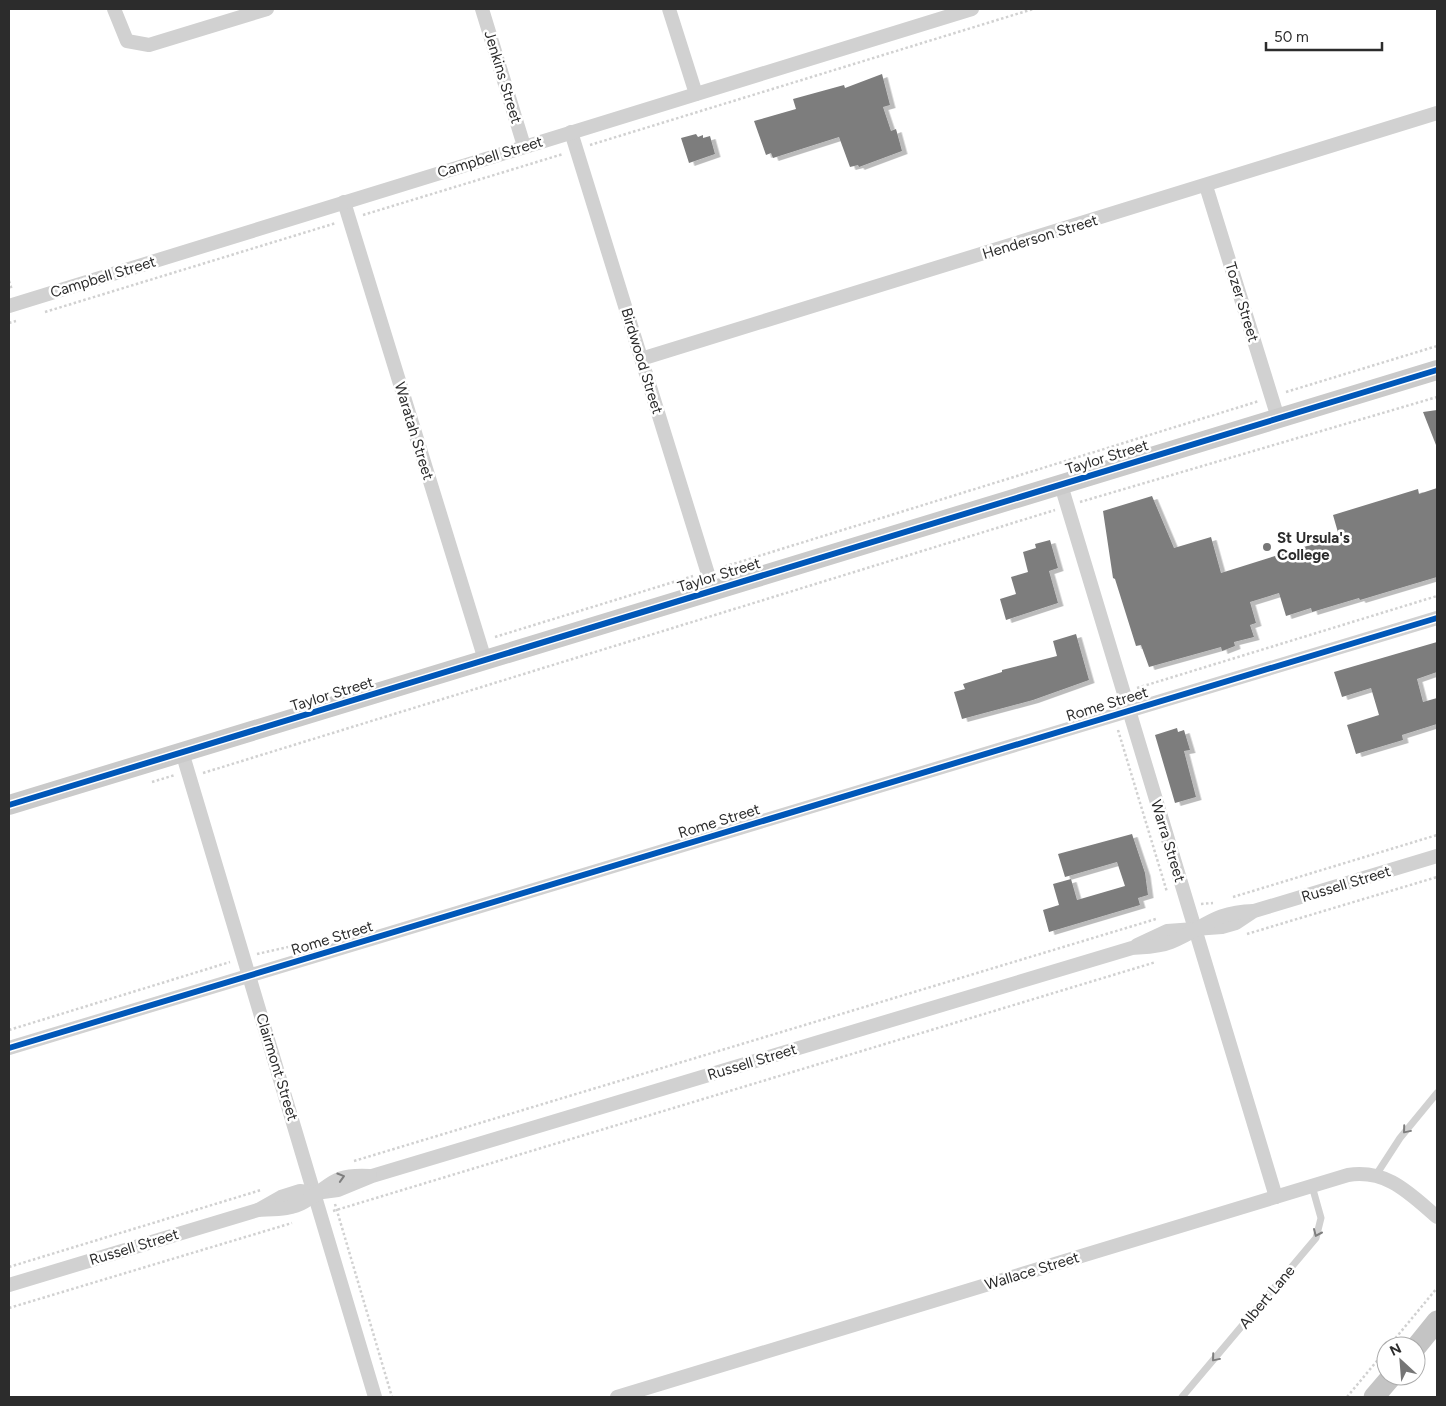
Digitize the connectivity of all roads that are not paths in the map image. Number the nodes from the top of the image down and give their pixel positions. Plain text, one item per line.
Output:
1 (114, 9) edge
2 (267, 9) edge
3 (482, 9) edge
4 (669, 9) edge
5 (972, 9) edge
6 (696, 94) junction
7 (1437, 113) edge
8 (571, 132) junction
9 (524, 146) junction
10 (1206, 186) junction
11 (344, 202) junction
12 (9, 306) edge
13 (641, 359) junction
14 (1437, 370) edge
15 (1278, 418) junction
16 (1060, 484) junction
17 (710, 581) junction
18 (1437, 618) edge
19 (482, 651) junction
20 (1129, 711) junction
21 (182, 752) junction
22 (9, 804) edge
23 (1437, 856) edge
24 (1195, 929) junction
25 (249, 976) junction
26 (9, 1048) edge
27 (1437, 1093) edge
28 (1376, 1175) junction
29 (1312, 1186) junction
30 (315, 1193) junction
31 (1276, 1197) junction
32 (1437, 1217) edge
33 (9, 1285) edge
34 (1437, 1321) edge
35 (1425, 1336) edge
36 (1383, 1386) edge
37 (377, 1397) edge
38 (617, 1397) edge
39 (1182, 1397) edge
40 (1374, 1397) edge

1 - 2 street
3 - 9 street, Jenkins Street
4 - 6 street
5 - 6 street, Campbell Street
6 - 8 street, Campbell Street
7 - 10 street, Henderson Street
8 - 9 street, Campbell Street
8 - 13 street, Birdwood Street
9 - 11 street, Campbell Street
10 - 13 street, Henderson Street
10 - 15 street, Tozer Street
11 - 12 street, Campbell Street
11 - 19 street, Waratah Street
13 - 17 street, Birdwood Street
14 - 15 street, Taylor Street
15 - 16 street, Taylor Street
16 - 17 street, Taylor Street
16 - 20 street, Warra Street
17 - 19 street, Taylor Street
18 - 20 street, Rome Street
19 - 21 street, Taylor Street
20 - 24 street, Warra Street
20 - 25 street, Rome Street
21 - 22 street, Taylor Street
21 - 25 street, Clairmont Street
23 - 24 street, Russell Street
24 - 30 street, Russell Street
24 - 31 street, Warra Street
25 - 26 street, Rome Street
25 - 30 street, Clairmont Street
27 -> 28 lane
28 - 29 street, Wallace Street
28 - 32 street, Wallace Street
29 - 31 street, Wallace Street
29 -> 39 lane, Albert Lane
30 - 33 street, Russell Street
30 - 37 street, Clairmont Street
31 - 38 street, Wallace Street
34 - 35 main road
36 - 40 main road

